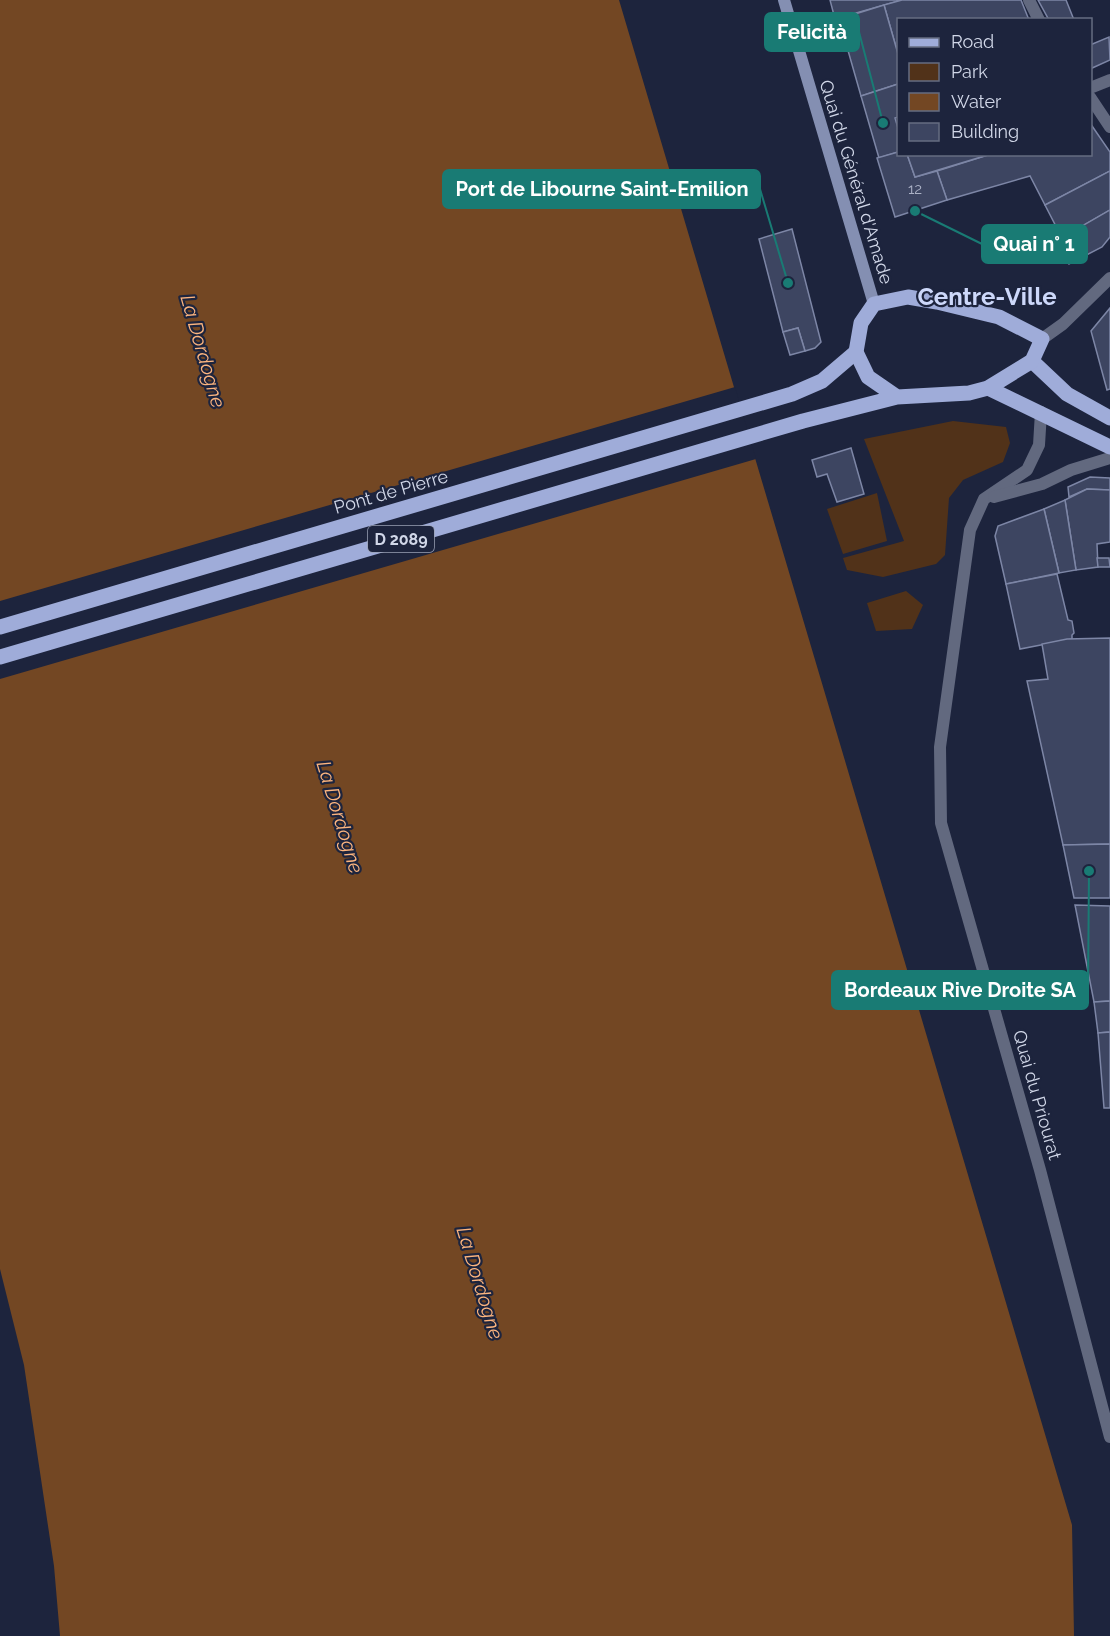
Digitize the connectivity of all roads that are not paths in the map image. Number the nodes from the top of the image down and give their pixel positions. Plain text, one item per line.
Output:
1 (784, 0) edge
2 (1029, 0) edge
3 (1038, 18) edge
4 (1110, 80) edge
5 (1092, 87) edge
6 (1092, 100) edge
7 (1110, 127) edge
8 (1110, 278) edge
9 (874, 304) junction
10 (1042, 339) junction
11 (856, 352) junction
12 (1032, 361) junction
13 (988, 388) junction
14 (897, 397) junction
15 (1041, 412) junction
16 (1110, 418) edge
17 (1110, 447) edge
18 (1110, 458) edge
19 (984, 499) junction
20 (0, 627) edge
21 (0, 657) edge
22 (1110, 1437) edge

1 - 9 main road, Quai du Général d'Amade
2 - 3 street
4 - 5 street
6 - 7 street
8 - 10 street
9 - 10 main road
9 - 11 main road
10 - 12 main road
11 - 14 main road
11 - 20 main road, Pont de Pierre / D 2089
12 - 13 main road
12 - 16 main road
13 - 14 main road
13 - 15 main road
14 - 21 main road, D 2089
15 - 17 main road
15 - 19 street
18 - 19 street
19 - 22 street, Quai du Priourat

